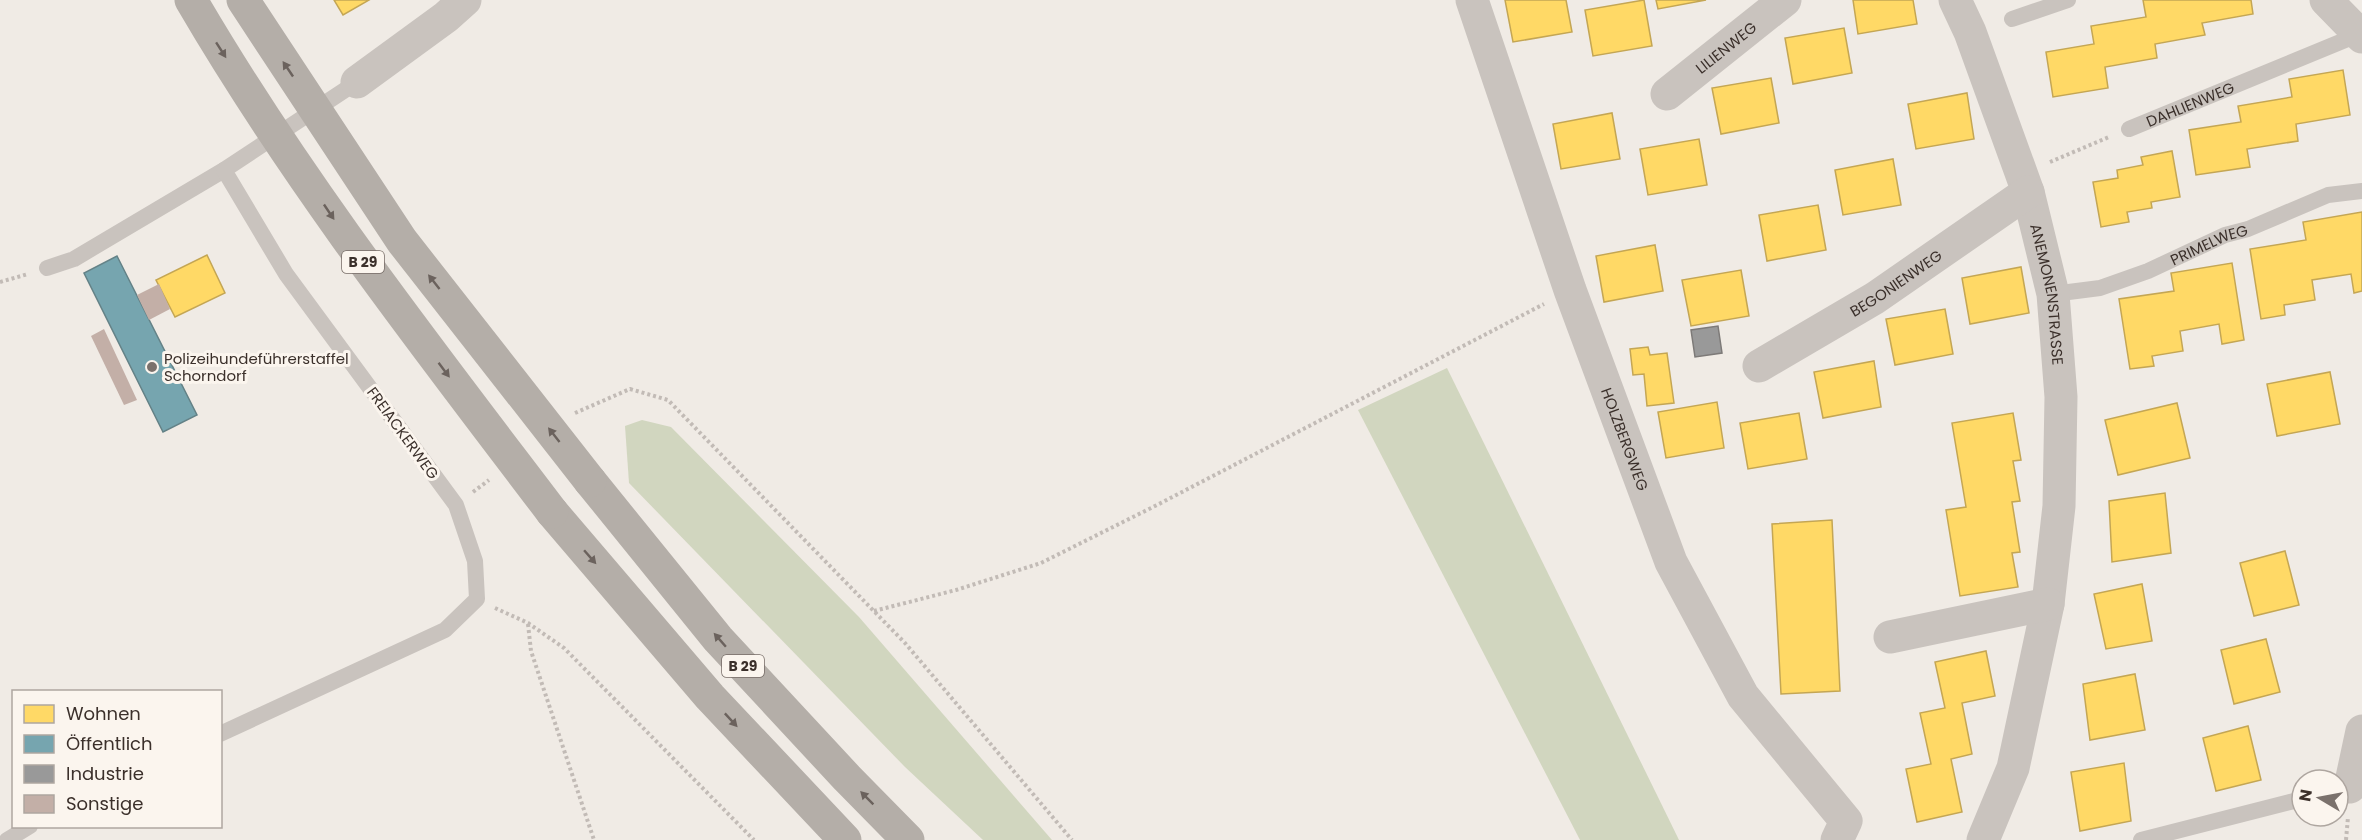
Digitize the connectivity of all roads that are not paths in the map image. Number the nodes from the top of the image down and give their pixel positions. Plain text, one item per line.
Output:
1 (191, 0) edge
2 (243, 0) edge
3 (465, 0) edge
4 (1472, 0) edge
5 (1785, 0) edge
6 (1955, 0) edge
7 (2068, 0) edge
8 (2326, 0) edge
9 (2012, 19) dead end
10 (2361, 36) edge
11 (357, 82) joint
12 (1667, 94) dead end
13 (2129, 129) road end
14 (224, 170) junction
15 (2025, 183) junction
16 (2362, 191) edge
17 (46, 268) road end
18 (2054, 294) junction
19 (1760, 366) dead end
20 (2048, 604) junction
21 (1890, 637) dead end
22 (2362, 731) edge
23 (222, 733) edge
24 (2350, 769) edge
25 (2290, 802) edge
26 (27, 828) edge
27 (1849, 834) edge
28 (7, 840) edge
29 (845, 840) edge
30 (908, 840) edge
31 (1983, 840) edge
32 (2141, 840) edge

1 -> 29 highway, B 29, bridge
30 -> 2 highway, B 29, bridge
3 - 11 street
4 - 27 street, HOLZBERGWEG
5 - 12 street, LILIENWEG
6 - 15 street, ANEMONENSTRASSE
7 - 9 lane
8 - 10 street
10 - 13 lane, DAHLIENWEG
11 - 14 lane
14 - 17 lane
14 - 23 lane, FREIACKERWEG
15 - 18 street, ANEMONENSTRASSE
15 - 19 street, BEGONIENWEG
16 - 18 lane, PRIMELWEG
18 - 20 street, ANEMONENSTRASSE
20 - 21 street
20 - 31 street, ANEMONENSTRASSE
22 - 24 street
25 - 32 lane
26 - 28 lane

